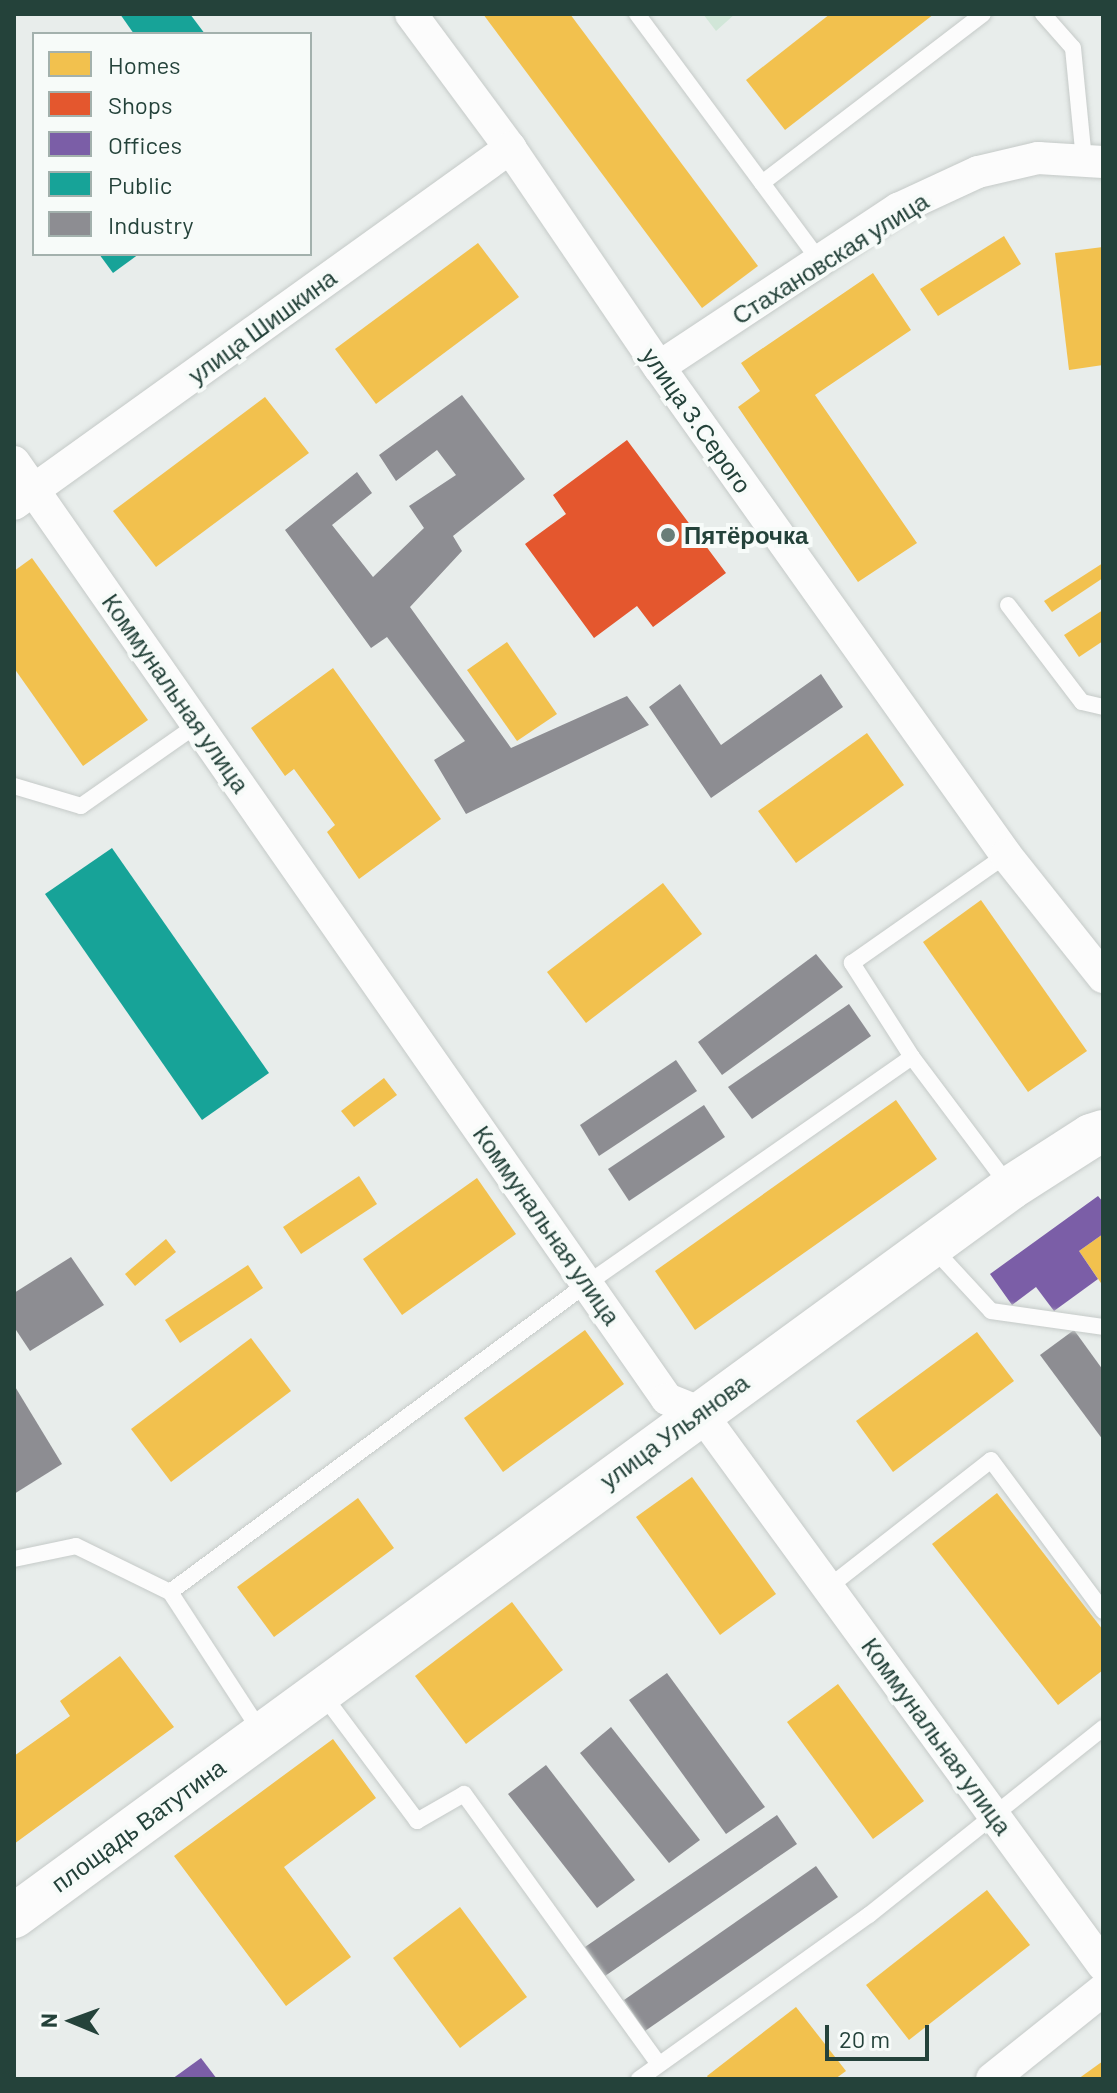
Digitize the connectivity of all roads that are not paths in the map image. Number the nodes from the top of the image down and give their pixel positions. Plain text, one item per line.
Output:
1 (411, 14) edge
2 (637, 14) edge
3 (983, 14) edge
4 (1043, 14) edge
5 (510, 148) junction
6 (1094, 162) edge
7 (762, 183) junction
8 (820, 261) junction
9 (659, 367) junction
10 (14, 462) edge
11 (24, 497) edge
12 (1008, 605) dead end
13 (1103, 707) edge
14 (198, 724) junction
15 (14, 786) edge
16 (1006, 855) junction
17 (1103, 977) edge
18 (912, 1057) junction
19 (1099, 1123) edge
20 (1010, 1188) junction
21 (931, 1246) junction
22 (588, 1283) junction
23 (1103, 1327) edge
24 (700, 1412) junction
25 (14, 1559) edge
26 (830, 1586) junction
27 (170, 1592) junction
28 (1103, 1611) edge
29 (320, 1691) junction
30 (1103, 1728) edge
31 (262, 1734) junction
32 (994, 1816) junction
33 (14, 1916) edge
34 (1103, 1965) edge
35 (1103, 1990) edge
36 (659, 2064) junction
37 (639, 2079) edge
38 (992, 2079) edge

1 - 5 street, улица З.Серого
2 - 7 lane
3 - 7 lane
4 - 6 lane
5 - 9 street, улица З.Серого
5 - 11 street, улица Шишкина
6 - 8 street, Стахановская улица
7 - 8 lane
8 - 9 street, Стахановская улица
9 - 16 street, улица З.Серого
10 - 11 street, Коммунальная улица
11 - 14 street, Коммунальная улица
12 - 13 lane
14 - 15 lane
14 - 22 street, Коммунальная улица
16 - 17 street, улица З.Серого
16 - 18 lane
18 - 20 lane
18 - 22 lane
19 - 20 street, улица Ульянова
20 - 21 street, улица Ульянова
21 - 23 lane
21 - 24 street, улица Ульянова
22 - 24 street, Коммунальная улица
22 - 27 lane
24 - 26 street, Коммунальная улица
24 - 29 street, улица Ульянова
25 - 27 lane
26 - 28 lane
26 - 32 street, Коммунальная улица
27 - 31 lane
29 - 31 street, улица Ульянова
29 - 36 lane
30 - 32 lane
31 - 33 street, площадь Ватутина
32 - 34 street, Коммунальная улица
32 - 36 lane
35 - 38 street
36 - 37 lane

